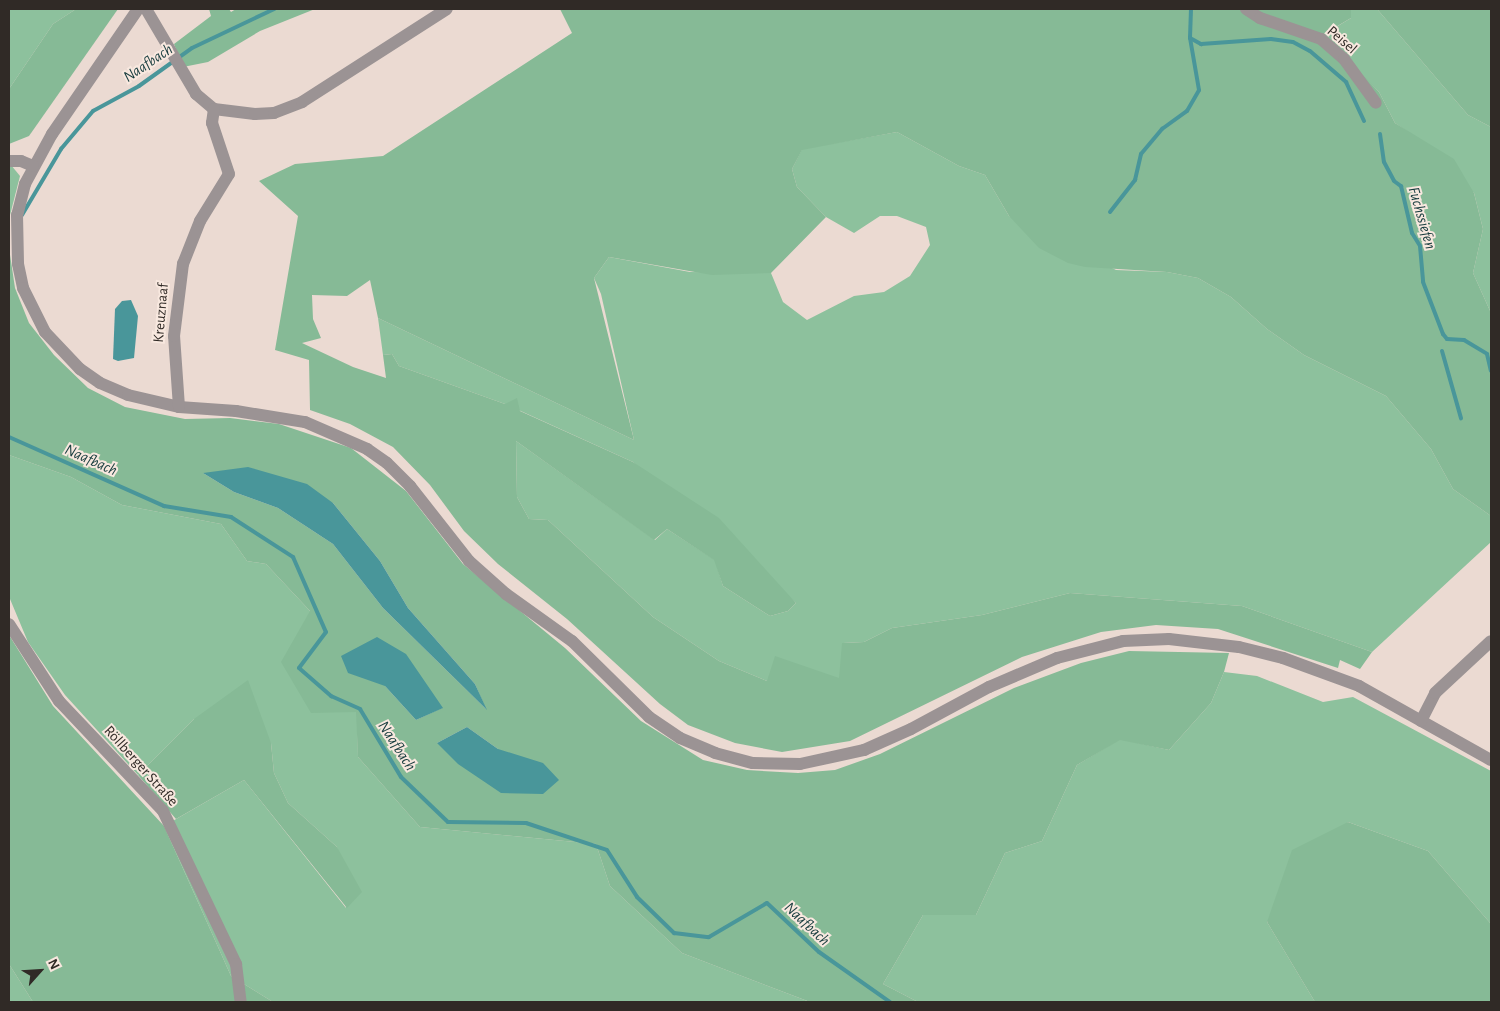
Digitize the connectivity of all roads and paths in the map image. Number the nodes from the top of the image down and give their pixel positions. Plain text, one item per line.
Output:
1 (138, 9) edge
2 (146, 9) edge
3 (447, 9) edge
4 (1246, 9) edge
5 (351, 70) junction
6 (370, 70) dead end
7 (1376, 102) dead end
8 (214, 109) junction
9 (9, 161) edge
10 (33, 166) junction
11 (178, 407) junction
12 (9, 624) edge
13 (1491, 641) edge
14 (1421, 721) junction
15 (1491, 760) edge
16 (241, 1002) edge

1 - 10 street
2 - 8 street
3 - 5 street
4 - 7 street, Peisel
5 - 6 street
5 - 8 street
8 - 11 street, Kreuznaaf
9 - 10 street
10 - 11 street
11 - 14 street
12 - 16 street, Röllberger Straße
13 - 14 street
14 - 15 street

